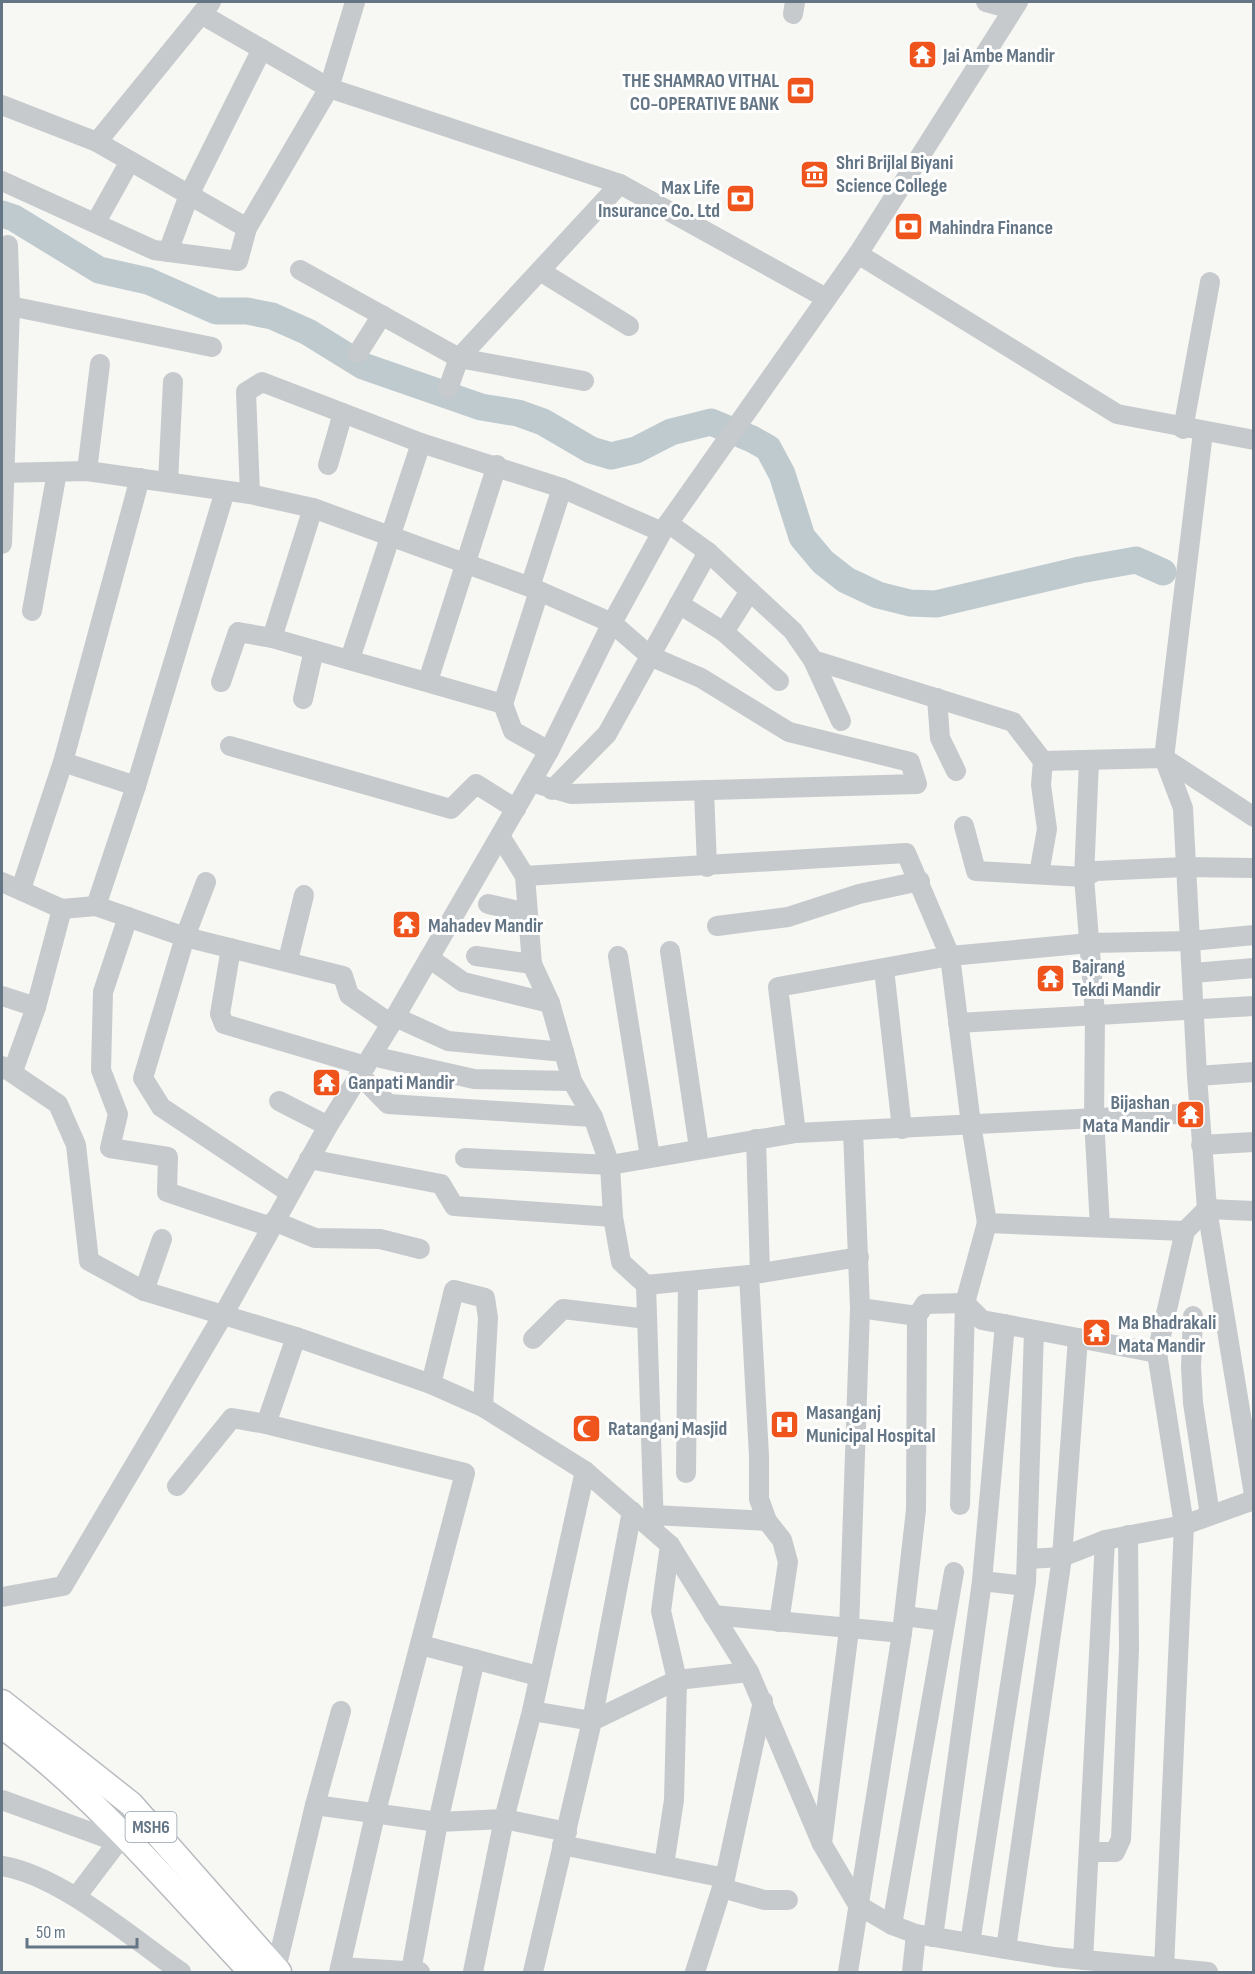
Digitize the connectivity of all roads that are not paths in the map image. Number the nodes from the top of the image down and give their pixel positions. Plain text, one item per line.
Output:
1 (355, 2) edge
2 (986, 2) edge
3 (1015, 5) edge
4 (206, 8) edge
5 (262, 49) junction
6 (329, 88) junction
7 (2, 105) edge
8 (97, 142) junction
9 (130, 161) junction
10 (2, 181) edge
11 (620, 184) junction
12 (189, 195) junction
13 (96, 222) junction
14 (247, 228) junction
15 (8, 245) dead end
16 (168, 252) junction
17 (858, 254) junction
18 (300, 270) dead end
19 (540, 271) junction
20 (1210, 282) dead end
21 (826, 298) junction
22 (10, 306) junction
23 (381, 315) junction
24 (628, 326) dead end
25 (212, 347) dead end
26 (358, 353) dead end
27 (459, 358) junction
28 (100, 364) dead end
29 (584, 381) dead end
30 (172, 382) dead end
31 (448, 389) dead end
32 (343, 413) junction
33 (1183, 429) junction
34 (1203, 432) junction
35 (1254, 440) edge
36 (421, 443) junction
37 (328, 465) dead end
38 (497, 465) junction
39 (87, 471) junction
40 (57, 472) junction
41 (3, 473) edge
42 (140, 478) junction
43 (168, 482) junction
44 (562, 488) junction
45 (225, 491) junction
46 (249, 494) junction
47 (313, 508) junction
48 (665, 527) junction
49 (391, 538) junction
50 (2, 544) edge
51 (708, 552) junction
52 (466, 566) junction
53 (535, 589) junction
54 (750, 591) junction
55 (680, 604) junction
56 (32, 611) dead end
57 (612, 623) junction
58 (724, 632) junction
59 (272, 638) junction
60 (314, 650) junction
61 (650, 656) junction
62 (350, 660) junction
63 (813, 660) junction
64 (428, 681) junction
65 (779, 681) dead end
66 (221, 682) dead end
67 (937, 698) junction
68 (303, 699) dead end
69 (503, 705) junction
70 (841, 721) dead end
71 (230, 746) dead end
72 (549, 751) junction
73 (1164, 759) junction
74 (1089, 760) junction
75 (1043, 761) junction
76 (63, 762) junction
77 (956, 771) dead end
78 (531, 782) junction
79 (136, 786) junction
80 (552, 790) junction
81 (704, 790) junction
82 (516, 809) junction
83 (1254, 817) edge
84 (964, 826) dead end
85 (500, 836) junction
86 (707, 867) junction
87 (1185, 867) junction
88 (1254, 868) edge
89 (1039, 874) junction
90 (525, 876) junction
91 (1084, 877) junction
92 (920, 881) junction
93 (2, 882) edge
94 (206, 882) dead end
95 (21, 889) junction
96 (304, 895) dead end
97 (488, 904) dead end
98 (96, 906) junction
99 (62, 909) junction
100 (527, 913) junction
101 (128, 917) junction
102 (717, 926) dead end
103 (1254, 935) edge
104 (185, 937) junction
105 (1191, 941) junction
106 (1090, 943) junction
107 (231, 948) junction
108 (670, 951) dead end
109 (476, 956) dead end
110 (618, 956) dead end
111 (950, 956) junction
112 (429, 958) junction
113 (288, 960) junction
114 (532, 964) junction
115 (1254, 968) edge
116 (884, 969) junction
117 (1193, 973) junction
118 (2, 996) edge
119 (550, 1003) junction
120 (1254, 1006) edge
121 (36, 1007) junction
122 (1194, 1011) junction
123 (1095, 1014) junction
124 (393, 1020) junction
125 (958, 1023) junction
126 (564, 1052) junction
127 (366, 1066) junction
128 (7, 1069) edge
129 (1254, 1072) edge
130 (1197, 1076) junction
131 (572, 1080) junction
132 (279, 1101) dead end
133 (1199, 1113) junction
134 (593, 1117) junction
135 (1094, 1119) junction
136 (971, 1124) junction
137 (328, 1126) junction
138 (902, 1129) junction
139 (853, 1131) junction
140 (796, 1133) junction
141 (756, 1139) junction
142 (1254, 1142) edge
143 (1201, 1144) junction
144 (699, 1148) junction
145 (650, 1157) junction
146 (465, 1158) dead end
147 (309, 1159) junction
148 (609, 1165) junction
149 (290, 1192) junction
150 (1207, 1209) junction
151 (1254, 1211) edge
152 (613, 1217) junction
153 (987, 1223) junction
154 (272, 1224) junction
155 (1100, 1227) junction
156 (1185, 1231) junction
157 (162, 1239) dead end
158 (420, 1249) dead end
159 (860, 1257) junction
160 (755, 1274) junction
161 (688, 1281) junction
162 (646, 1285) junction
163 (144, 1291) junction
164 (965, 1303) junction
165 (860, 1308) junction
166 (917, 1316) junction
167 (1193, 1316) dead end
168 (222, 1317) junction
169 (647, 1319) junction
170 (1005, 1324) junction
171 (1034, 1330) junction
172 (296, 1336) junction
173 (1078, 1338) junction
174 (533, 1339) dead end
175 (1157, 1353) junction
176 (431, 1384) junction
177 (483, 1407) junction
178 (266, 1424) junction
179 (585, 1471) junction
180 (686, 1473) dead end
181 (177, 1486) dead end
182 (1254, 1495) edge
183 (1254, 1500) edge
184 (960, 1505) dead end
185 (632, 1511) junction
186 (1210, 1515) junction
187 (767, 1521) junction
188 (654, 1522) junction
189 (1184, 1525) junction
190 (1128, 1535) junction
191 (1105, 1540) junction
192 (670, 1545) junction
193 (1062, 1557) junction
194 (1027, 1559) junction
195 (954, 1572) dead end
196 (982, 1581) junction
197 (1026, 1586) junction
198 (2, 1597) edge
199 (979, 1607) junction
200 (945, 1613) junction
201 (713, 1615) junction
202 (779, 1622) junction
203 (903, 1625) junction
204 (849, 1630) junction
205 (421, 1645) junction
206 (475, 1659) junction
207 (749, 1672) junction
208 (538, 1676) junction
209 (677, 1680) junction
210 (763, 1701) junction
211 (2, 1702) edge
212 (341, 1711) dead end
213 (532, 1711) junction
214 (592, 1721) junction
215 (2, 1726) edge
216 (2, 1800) edge
217 (315, 1805) junction
218 (375, 1815) junction
219 (504, 1819) junction
220 (438, 1822) junction
221 (121, 1838) junction
222 (564, 1838) junction
223 (822, 1844) junction
224 (1089, 1852) junction
225 (664, 1865) junction
226 (2, 1866) edge
227 (723, 1883) junction
228 (76, 1897) junction
229 (788, 1900) dead end
230 (858, 1905) junction
231 (892, 1925) junction
232 (925, 1935) junction
233 (970, 1943) junction
234 (1006, 1949) junction
235 (1083, 1960) junction
236 (1053, 1965) edge
237 (1164, 1968) junction
238 (340, 1970) edge
239 (276, 1971) edge
240 (181, 1972) edge
241 (251, 1972) edge
242 (416, 1972) edge
243 (472, 1972) edge
244 (533, 1972) edge
245 (694, 1972) edge
246 (848, 1972) edge
247 (912, 1972) edge
248 (1198, 1972) edge

1 - 6 street
2 - 3 street
3 - 17 street
4 - 5 street
4 - 8 street
5 - 6 street
5 - 12 street
6 - 11 street
6 - 14 street
7 - 8 street
8 - 9 street
9 - 12 street
9 - 13 street
10 - 13 street
11 - 19 street
11 - 21 street
12 - 14 street
12 - 16 street
13 - 16 street
14 - 16 street
15 - 22 street
17 - 21 street
17 - 33 street
18 - 23 street
19 - 24 street
19 - 27 street
20 - 33 street
21 - 48 street
22 - 25 street
22 - 41 street
23 - 26 street
23 - 27 street
27 - 29 street
27 - 31 street
28 - 39 street
30 - 43 street
32 - 36 street
32 - 37 street
32 - 46 street
33 - 34 street
34 - 35 street
34 - 73 street
36 - 38 street
36 - 49 street
38 - 44 street
38 - 52 street
39 - 40 street
39 - 42 street
40 - 41 street
40 - 56 street
41 - 50 street
42 - 43 street
42 - 76 street
43 - 45 street
44 - 48 street
44 - 53 street
45 - 46 street
45 - 79 street
46 - 47 street
47 - 49 street
47 - 59 street
48 - 51 street
48 - 57 street
49 - 52 street
49 - 62 street
51 - 54 street
51 - 55 street
52 - 53 street
52 - 64 street
53 - 57 street
53 - 69 street
54 - 58 street
54 - 63 street
55 - 58 street
55 - 61 street
57 - 61 street
57 - 72 street
58 - 65 street
59 - 60 street
59 - 66 street
60 - 62 street
60 - 68 street
61 - 80 street
61 - 81 street
62 - 64 street
63 - 67 street
63 - 70 street
64 - 69 street
67 - 75 street
67 - 77 street
69 - 72 street
71 - 82 street
72 - 78 street
73 - 74 street
73 - 83 street
73 - 87 street
74 - 75 street
74 - 91 street
75 - 89 street
76 - 79 street
76 - 95 street
78 - 80 street
78 - 82 street
79 - 98 street
80 - 81 street
81 - 86 street
82 - 85 street
84 - 89 street
85 - 90 street
85 - 112 street
86 - 90 street
86 - 92 street
87 - 88 street
87 - 91 street
87 - 105 street
89 - 91 street
90 - 100 street
91 - 106 street
92 - 102 street
92 - 111 street
93 - 95 street
94 - 104 street
95 - 99 street
96 - 113 street
97 - 100 street
98 - 99 street
98 - 101 street
99 - 121 street
100 - 114 street
101 - 104 street
101 - 154 street
103 - 105 street
104 - 107 street
104 - 149 street
105 - 106 street
105 - 117 street
106 - 111 street
106 - 123 street
107 - 113 street
107 - 127 street
108 - 144 street
109 - 114 street
110 - 145 street
111 - 116 street
111 - 125 street
112 - 119 street
112 - 124 street
113 - 124 street
114 - 119 street
115 - 117 street
116 - 138 street
116 - 140 street
117 - 122 street
118 - 121 street
119 - 126 street
120 - 122 street
121 - 128 street
122 - 123 street
122 - 130 street
123 - 125 street
123 - 135 street
124 - 126 street
124 - 127 street
125 - 136 street
126 - 131 street
127 - 131 street
127 - 134 street
127 - 137 street
128 - 163 street
129 - 130 street
130 - 133 street
131 - 134 street
132 - 137 street
133 - 135 street
133 - 143 street
134 - 148 street
135 - 136 street
135 - 155 street
136 - 138 street
136 - 153 street
137 - 147 street
138 - 139 street
139 - 140 street
139 - 159 street
140 - 141 street
141 - 144 street
141 - 160 street
142 - 143 street
143 - 150 street
144 - 145 street
145 - 148 street
146 - 148 street
147 - 149 street
147 - 152 street
148 - 152 street
149 - 154 street
150 - 151 street
150 - 156 street
150 - 182 street
152 - 162 street
153 - 155 street
153 - 164 street
154 - 158 street
154 - 168 street
155 - 156 street
156 - 175 street
157 - 163 street
159 - 160 street
159 - 165 street
160 - 161 street
160 - 187 street
161 - 162 street
161 - 180 street
162 - 169 street
163 - 168 street
164 - 166 street
164 - 170 street
164 - 184 street
165 - 166 street
165 - 204 street
166 - 203 street
167 - 186 street
168 - 172 street
168 - 198 street
169 - 174 street
169 - 188 street
170 - 171 street
170 - 196 street
171 - 173 street
171 - 194 street
172 - 176 street
172 - 178 street
173 - 175 street
173 - 193 street
175 - 189 street
176 - 177 street
176 - 177 street
177 - 179 street
178 - 181 street
178 - 205 street
179 - 185 street
179 - 208 street
183 - 186 street
185 - 188 street
185 - 214 street
186 - 189 street
187 - 188 street
187 - 202 street
188 - 192 street
189 - 190 street
189 - 237 street
190 - 191 street
190 - 224 street
191 - 193 street
191 - 224 street
192 - 201 street
192 - 209 street
193 - 194 street
193 - 234 street
194 - 197 street
195 - 200 street
196 - 197 street
196 - 199 street
197 - 233 street
199 - 200 street
199 - 232 street
200 - 203 street
200 - 231 street
201 - 202 street
201 - 207 street
202 - 204 street
203 - 204 street
203 - 230 street
204 - 223 street
205 - 206 street
205 - 218 street
206 - 208 street
206 - 220 street
207 - 209 street
207 - 210 street
208 - 213 street
209 - 214 street
209 - 225 street
210 - 223 street
210 - 227 street
211 - 239 main road, MSH6
212 - 217 street
213 - 214 street
213 - 219 street
214 - 222 street
215 - 221 main road, MSH6
216 - 221 street
217 - 218 street
217 - 239 street
218 - 220 street
218 - 238 street
219 - 220 street
219 - 222 street
219 - 243 street
220 - 242 street
221 - 228 street
221 - 241 main road, MSH6
222 - 225 street
222 - 244 street
223 - 230 street
224 - 235 street
225 - 227 street
226 - 228 street
227 - 229 street
227 - 245 street
228 - 240 street
230 - 231 street
230 - 246 street
231 - 232 street
232 - 233 street
232 - 247 street
233 - 234 street
234 - 236 street
235 - 236 street
235 - 237 street
237 - 248 street
238 - 242 street

